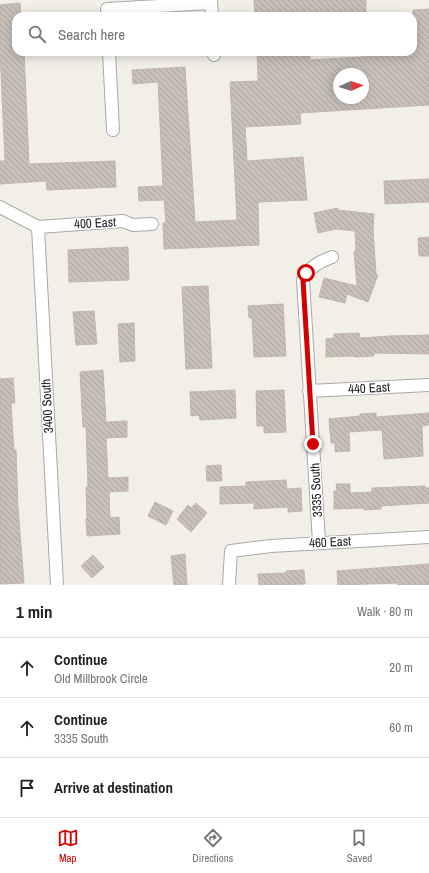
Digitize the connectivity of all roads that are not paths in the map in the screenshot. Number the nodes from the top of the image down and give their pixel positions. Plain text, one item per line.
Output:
1 (211, 1) edge
2 (107, 8) edge
3 (212, 12) edge
4 (109, 56) edge
5 (113, 130) dead end
6 (0, 208) edge
7 (152, 224) dead end
8 (38, 227) junction
9 (332, 257) dead end
10 (429, 384) edge
11 (309, 391) junction
12 (429, 537) edge
13 (319, 542) junction
14 (57, 585) edge
15 (229, 585) edge

1 - 2 street
1 - 3 street
4 - 5 street
6 - 8 street
7 - 8 street, 400 East
8 - 14 street, 3400 South
9 - 11 street, 3335 South
10 - 11 street, 440 East
11 - 13 street, 3335 South
12 - 13 street, 460 East
13 - 15 street, 460 East

